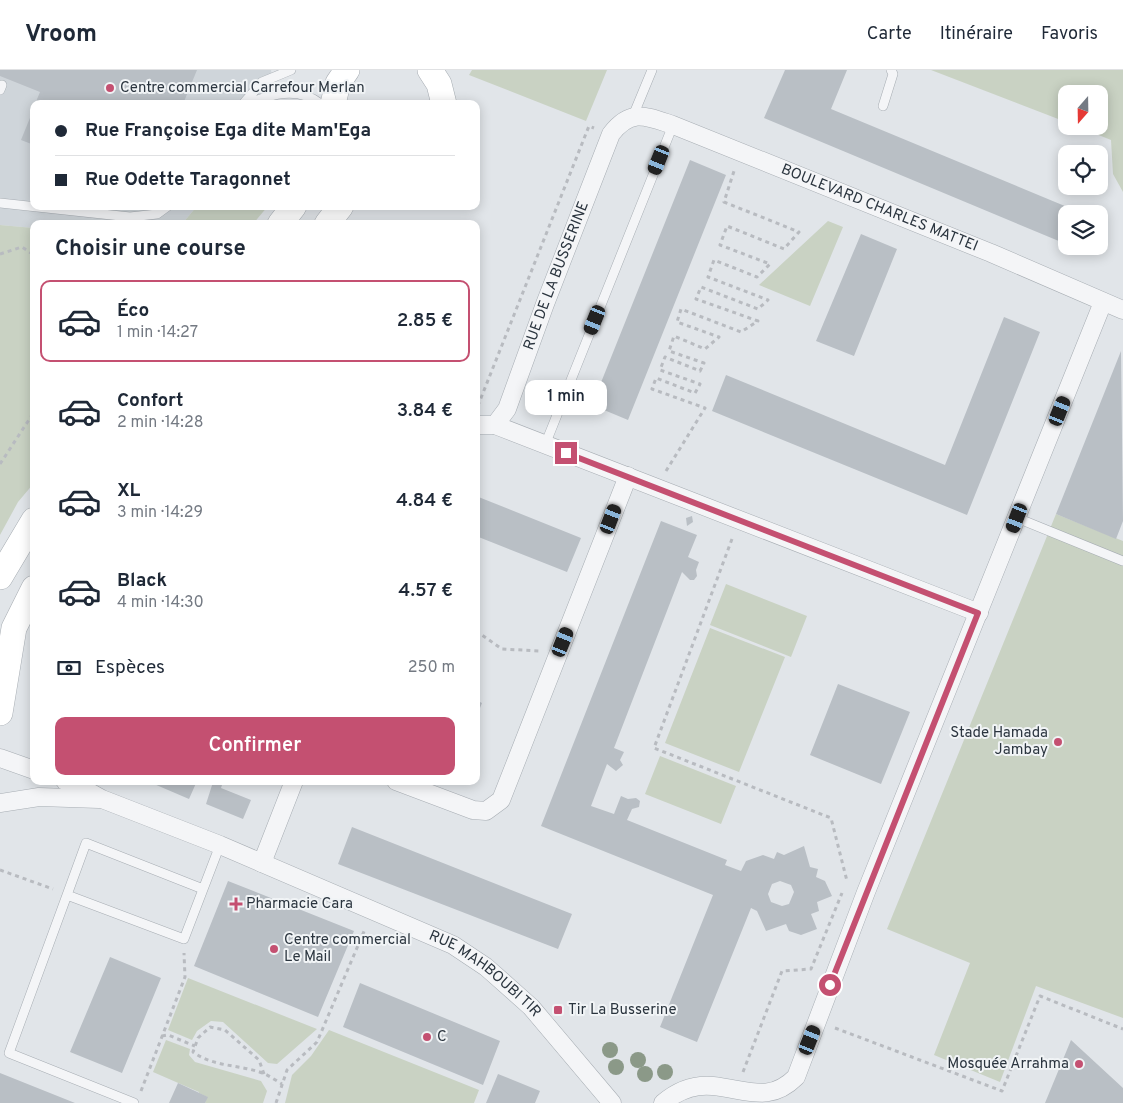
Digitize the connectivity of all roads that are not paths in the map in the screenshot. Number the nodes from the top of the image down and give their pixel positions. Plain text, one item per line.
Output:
1 (291, 70) edge
2 (347, 70) edge
3 (652, 70) edge
4 (891, 70) edge
5 (248, 100) edge
6 (256, 100) edge
7 (314, 100) edge
8 (334, 100) edge
9 (883, 106) dead end
10 (634, 116) junction
11 (673, 125) junction
12 (0, 203) edge
13 (30, 206) edge
14 (65, 210) edge
15 (162, 210) edge
16 (291, 210) edge
17 (338, 210) edge
18 (283, 220) edge
19 (330, 220) edge
20 (1103, 302) junction
21 (1123, 310) edge
22 (480, 425) edge
23 (495, 425) junction
24 (545, 445) junction
25 (628, 476) junction
26 (1017, 518) junction
27 (30, 527) edge
28 (1123, 561) edge
29 (0, 577) edge
30 (30, 596) edge
31 (978, 613) junction
32 (0, 713) edge
33 (0, 758) edge
34 (30, 769) edge
35 (77, 785) edge
36 (292, 785) edge
37 (407, 785) edge
38 (102, 799) junction
39 (0, 803) edge
40 (220, 845) junction
41 (262, 863) junction
42 (203, 889) junction
43 (67, 894) junction
44 (134, 1103) edge
45 (612, 1103) edge
46 (663, 1103) edge

1 - 5 lane
2 - 8 street
3 - 10 lane
4 - 9 lane
6 - 7 lane
10 - 11 street, BOULEVARD CHARLES MATTEI
10 - 23 street, RUE DE LA BUSSERINE
11 - 20 street, BOULEVARD CHARLES MATTEI
11 - 24 lane
12 - 13 lane
14 - 15 lane
16 - 18 street
17 - 19 street
20 - 21 street, BOULEVARD CHARLES MATTEI
20 - 26 street
22 - 23 street
23 - 24 street
24 - 25 street
25 - 31 street
25 - 37 street
26 - 28 lane
26 - 31 street
27 - 29 street
30 - 32 street
31 - 46 street
33 - 34 street
35 - 38 street, RUE MAHBOUBI TIR
36 - 41 street
38 - 39 street, RUE MAHBOUBI TIR
38 - 40 street, RUE MAHBOUBI TIR
40 - 41 street, RUE MAHBOUBI TIR
40 - 42 lane
41 - 45 street, RUE MAHBOUBI TIR
42 - 43 lane
42 - 43 lane
43 - 44 lane

